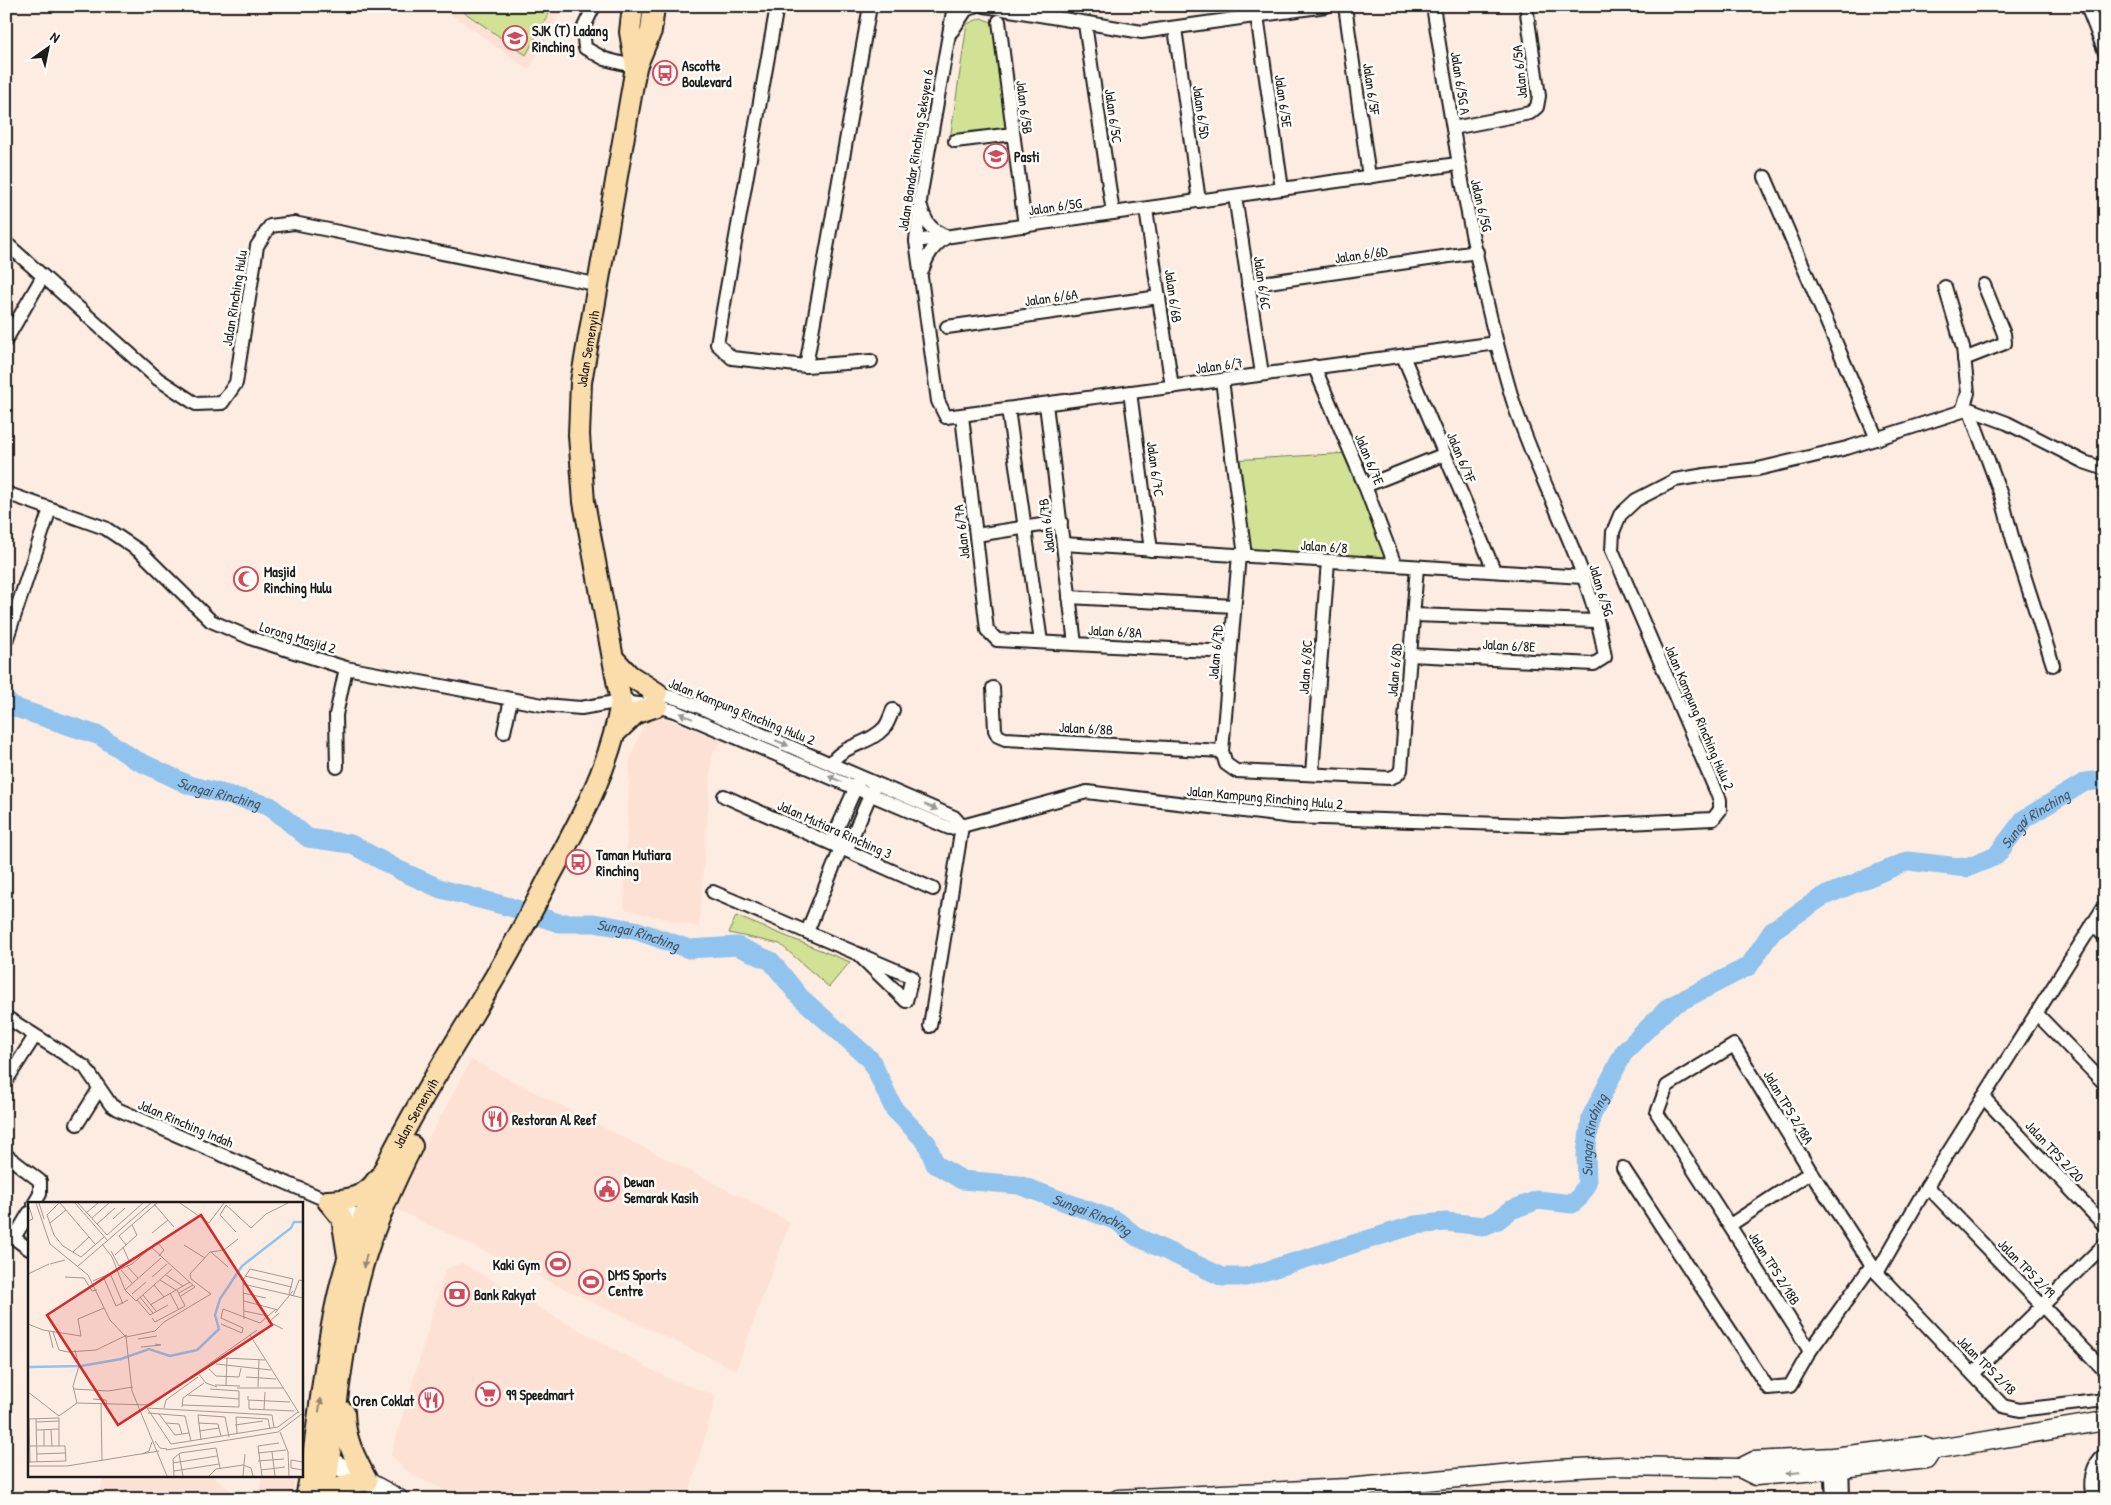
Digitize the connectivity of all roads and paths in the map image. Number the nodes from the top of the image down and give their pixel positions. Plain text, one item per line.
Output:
1 (594, 6) edge
2 (633, 6) edge
3 (654, 6) edge
4 (777, 6) edge
5 (870, 6) edge
6 (954, 6) edge
7 (975, 6) edge
8 (985, 6) edge
9 (1326, 6) edge
10 (1345, 6) edge
11 (1433, 6) edge
12 (1526, 6) edge
13 (2087, 6) edge
14 (1257, 16) junction
15 (999, 21) dead end
16 (1085, 24) junction
17 (1175, 28) junction
18 (948, 38) junction
19 (2105, 52) edge
20 (636, 67) junction
21 (1453, 128) junction
22 (1013, 134) junction
23 (955, 141) dead end
24 (1457, 164) junction
25 (1369, 177) junction
26 (1765, 177) dead end
27 (1282, 189) junction
28 (1235, 196) junction
29 (1199, 201) junction
30 (920, 205) junction
31 (1146, 208) junction
32 (1113, 213) junction
33 (1025, 226) junction
34 (948, 237) junction
35 (916, 241) junction
36 (6, 243) edge
37 (1477, 252) junction
38 (921, 274) junction
39 (43, 276) junction
40 (600, 285) junction
41 (1248, 285) junction
42 (1984, 285) dead end
43 (1945, 287) dead end
44 (1159, 297) junction
45 (947, 327) dead end
46 (6, 340) edge
47 (1497, 343) junction
48 (1403, 356) junction
49 (1964, 359) junction
50 (871, 361) dead end
51 (806, 366) junction
52 (1314, 366) junction
53 (1262, 374) junction
54 (1222, 380) junction
55 (1172, 387) junction
56 (1130, 392) junction
57 (1046, 404) junction
58 (1008, 410) junction
59 (1965, 410) junction
60 (962, 416) junction
61 (946, 417) joint
62 (1877, 438) junction
63 (1445, 454) junction
64 (2105, 469) edge
65 (1365, 486) junction
66 (6, 493) edge
67 (50, 509) junction
68 (1060, 522) junction
69 (1025, 526) junction
70 (976, 536) junction
71 (1063, 544) junction
72 (1151, 550) junction
73 (1242, 555) junction
74 (1328, 561) junction
75 (1395, 565) junction
76 (1417, 566) junction
77 (1494, 570) junction
78 (1583, 577) junction
79 (1069, 597) junction
80 (1234, 606) junction
81 (1414, 614) junction
82 (1596, 621) junction
83 (608, 632) junction
84 (997, 640) joint
85 (6, 641) edge
86 (1041, 642) junction
87 (1075, 644) junction
88 (1230, 652) junction
89 (1410, 655) junction
90 (1604, 657) joint
91 (614, 659) junction
92 (2053, 665) dead end
93 (346, 668) junction
94 (993, 688) dead end
95 (511, 700) junction
96 (657, 700) junction
97 (616, 702) junction
98 (893, 710) dead end
99 (504, 732) dead end
100 (614, 732) junction
101 (1222, 751) junction
102 (607, 758) junction
103 (831, 764) junction
104 (337, 767) dead end
105 (1312, 774) junction
106 (858, 782) junction
107 (872, 789) junction
108 (724, 796) dead end
109 (962, 826) junction
110 (841, 848) junction
111 (934, 889) dead end
112 (713, 892) dead end
113 (2105, 905) edge
114 (2092, 923) junction
115 (807, 932) junction
116 (2105, 937) edge
117 (858, 954) dead end
118 (494, 978) junction
119 (2036, 1013) junction
120 (6, 1017) edge
121 (930, 1026) dead end
122 (35, 1036) junction
123 (6, 1081) edge
124 (2105, 1084) edge
125 (99, 1089) junction
126 (1983, 1097) junction
127 (1657, 1112) joint
128 (77, 1124) dead end
129 (6, 1155) edge
130 (387, 1165) junction
131 (1623, 1168) dead end
132 (1811, 1172) junction
133 (1927, 1186) junction
134 (338, 1200) junction
135 (35, 1202) edge
136 (28, 1214) edge
137 (370, 1222) junction
138 (1730, 1225) junction
139 (2105, 1226) edge
140 (10, 1235) edge
141 (2105, 1244) edge
142 (28, 1248) edge
143 (348, 1260) junction
144 (1874, 1269) junction
145 (2044, 1306) junction
146 (1810, 1351) junction
147 (343, 1370) junction
148 (2105, 1372) edge
149 (1973, 1374) junction
150 (2105, 1400) edge
151 (2105, 1420) edge
152 (314, 1455) edge
153 (2101, 1457) edge
154 (1836, 1463) junction
155 (367, 1481) junction
156 (306, 1499) edge
157 (324, 1499) edge
158 (330, 1499) edge
159 (399, 1499) edge
160 (1118, 1499) edge
161 (1833, 1499) edge
162 (1842, 1499) edge
163 (2094, 1499) edge

1 - 20 street
2 - 20 main road, Jalan Semenyih
3 - 20 main road, Jalan Semenyih
4 - 51 street
5 - 51 street
6 - 18 street, Jalan Bandar Rinching Seksyen 6
7 - 18 street
8 - 16 street
9 - 14 street
10 - 25 street, Jalan 6/5F
11 - 21 street, Jalan 6/5G A
12 - 21 street, Jalan 6/5A
13 - 19 street
14 - 17 street
14 - 27 street, Jalan 6/5E
15 - 22 street, Jalan 6/5B
16 - 17 street
16 - 32 street, Jalan 6/5C
17 - 29 street, Jalan 6/5D
18 - 30 street, Jalan Bandar Rinching Seksyen 6
20 - 40 main road, Jalan Semenyih
21 - 24 street, Jalan 6/5G A
22 - 23 street
22 - 33 street, Jalan 6/5B
24 - 25 street, Jalan 6/5G
24 - 37 street, Jalan 6/5G
25 - 27 street, Jalan 6/5G
26 - 62 street
27 - 28 street, Jalan 6/5G
28 - 29 street, Jalan 6/5G
28 - 41 street, Jalan 6/6C
29 - 31 street, Jalan 6/5G
30 - 34 street
30 - 35 street, Jalan Bandar Rinching Seksyen 6
31 - 32 street, Jalan 6/5G
31 - 44 street, Jalan 6/6B
32 - 33 street, Jalan 6/5G
33 - 34 street, Jalan 6/5G
34 - 35 street, Jalan 6/5G
34 - 38 street
35 - 38 street, Jalan Bandar Rinching Seksyen 6
36 - 39 street, Jalan Rinching Hulu
37 - 41 street, Jalan 6/6D
37 - 47 street, Jalan 6/5G
38 - 61 street, Jalan Bandar Rinching Seksyen 6
39 - 40 street, Jalan Rinching Hulu
39 - 46 street
40 - 83 main road, Jalan Semenyih
41 - 53 street, Jalan 6/6C
42 - 49 street
43 - 49 street
44 - 45 street, Jalan 6/6A
44 - 55 street, Jalan 6/6B
47 - 48 street, Jalan 6/7
47 - 78 street, Jalan 6/5G
48 - 52 street, Jalan 6/7
48 - 63 street, Jalan 6/7F
49 - 59 street
50 - 51 street
52 - 53 street, Jalan 6/7
52 - 65 street, Jalan 6/7E
53 - 54 street, Jalan 6/7
54 - 55 street, Jalan 6/7
54 - 73 street, Jalan 6/7D
55 - 56 street, Jalan 6/7
56 - 57 street, Jalan 6/7
56 - 72 street, Jalan 6/7C
57 - 58 street, Jalan 6/7
57 - 68 street, Jalan 6/7B
58 - 60 street, Jalan 6/7
58 - 69 street
59 - 62 street, Jalan Kampung Rinching Hulu 2
59 - 64 street
59 - 92 street
60 - 61 street, Jalan 6/7
60 - 70 street, Jalan 6/7A
62 - 109 street, Jalan Kampung Rinching Hulu 2
63 - 65 street
63 - 77 street, Jalan 6/7F
65 - 75 street, Jalan 6/7E
66 - 67 street, Lorong Masjid 2
67 - 85 street
67 - 93 street, Lorong Masjid 2
68 - 69 street
68 - 71 street, Jalan 6/7B
69 - 70 street
69 - 86 street
70 - 84 street, Jalan 6/7A
71 - 72 street, Jalan 6/8
71 - 79 street, Jalan 6/7B
72 - 73 street, Jalan 6/8
73 - 74 street, Jalan 6/8
73 - 80 street, Jalan 6/7D
74 - 75 street, Jalan 6/8
74 - 105 street, Jalan 6/8C
75 - 76 street, Jalan 6/8
76 - 77 street, Jalan 6/8
76 - 81 street, Jalan 6/8D
77 - 78 street, Jalan 6/8
78 - 82 street, Jalan 6/5G
79 - 80 street
79 - 87 street, Jalan 6/7B
80 - 88 street, Jalan 6/7D
81 - 82 street
81 - 89 street, Jalan 6/8D
82 - 90 street, Jalan 6/5G
83 - 91 main road, Jalan Semenyih
83 - 97 main road, Jalan Semenyih
84 - 86 street, Jalan 6/8A
86 - 87 street, Jalan 6/8A
87 - 88 street, Jalan 6/8A
88 - 101 street, Jalan 6/7D
89 - 90 street, Jalan 6/8E
89 - 105 street, Jalan 6/8D
91 - 96 main road
91 - 97 main road, Jalan Semenyih
93 - 95 street, Lorong Masjid 2
93 - 104 street
94 - 101 street, Jalan 6/8B
95 - 97 street, Lorong Masjid 2
95 - 99 street
96 - 97 street, Jalan Kampung Rinching Hulu 2
96 - 100 main road
96 -> 103 street, Jalan Kampung Rinching Hulu 2
106 -> 96 street, Jalan Kampung Rinching Hulu 2
97 - 100 main road, Jalan Semenyih
97 - 102 main road, Jalan Semenyih
98 - 103 street
100 - 102 main road, Jalan Semenyih
101 - 105 street
102 - 118 main road, Jalan Semenyih
103 - 106 street, Jalan Kampung Rinching Hulu 2
106 - 107 street, Jalan Kampung Rinching Hulu 2
106 - 110 street
107 - 109 street, Jalan Kampung Rinching Hulu 2
107 - 110 street
108 - 110 street, Jalan Mutiara Rinching 3
109 - 121 street
110 - 111 street, Jalan Mutiara Rinching 3
110 - 115 street
112 - 115 street
113 - 114 street
114 - 116 street
114 - 119 street
115 - 117 street
118 - 130 main road, Jalan Semenyih
118 - 137 main road, Jalan Semenyih
119 - 124 street
119 - 126 street
120 - 122 street, Jalan Rinching Indah
122 - 123 street
122 - 125 street, Jalan Rinching Indah
125 - 128 street
125 - 134 street, Jalan Rinching Indah
126 - 133 street
126 - 139 street, Jalan TPS 2/20
127 - 132 street, Jalan TPS 2/18A
127 - 138 street, Jalan TPS 2/18B
129 - 135 street
130 - 134 main road
130 - 137 main road, Jalan Semenyih
131 - 146 street
132 - 138 street
132 - 144 street, Jalan TPS 2/18A
133 - 144 street
133 - 145 street, Jalan TPS 2/19
134 - 137 street, Jalan Rinching Indah
134 - 143 main road
136 - 140 street
137 - 143 main road, Jalan Semenyih
137 -> 147 main road, Jalan Semenyih
138 - 146 street, Jalan TPS 2/18B
140 - 142 street
141 - 145 street
152 -> 143 main road, Jalan Semenyih
144 - 146 street
144 - 149 street, Jalan TPS 2/18
145 - 148 street, Jalan TPS 2/19
145 - 149 street
147 - 152 main road, Jalan Semenyih
147 - 155 main road
149 - 150 street, Jalan TPS 2/18
151 - 154 street
152 - 155 street
152 - 156 main road, Jalan Semenyih
152 - 157 main road, Jalan Semenyih
153 - 163 street
154 - 160 street
154 - 161 street
154 - 162 street
155 - 158 main road
155 - 159 street

